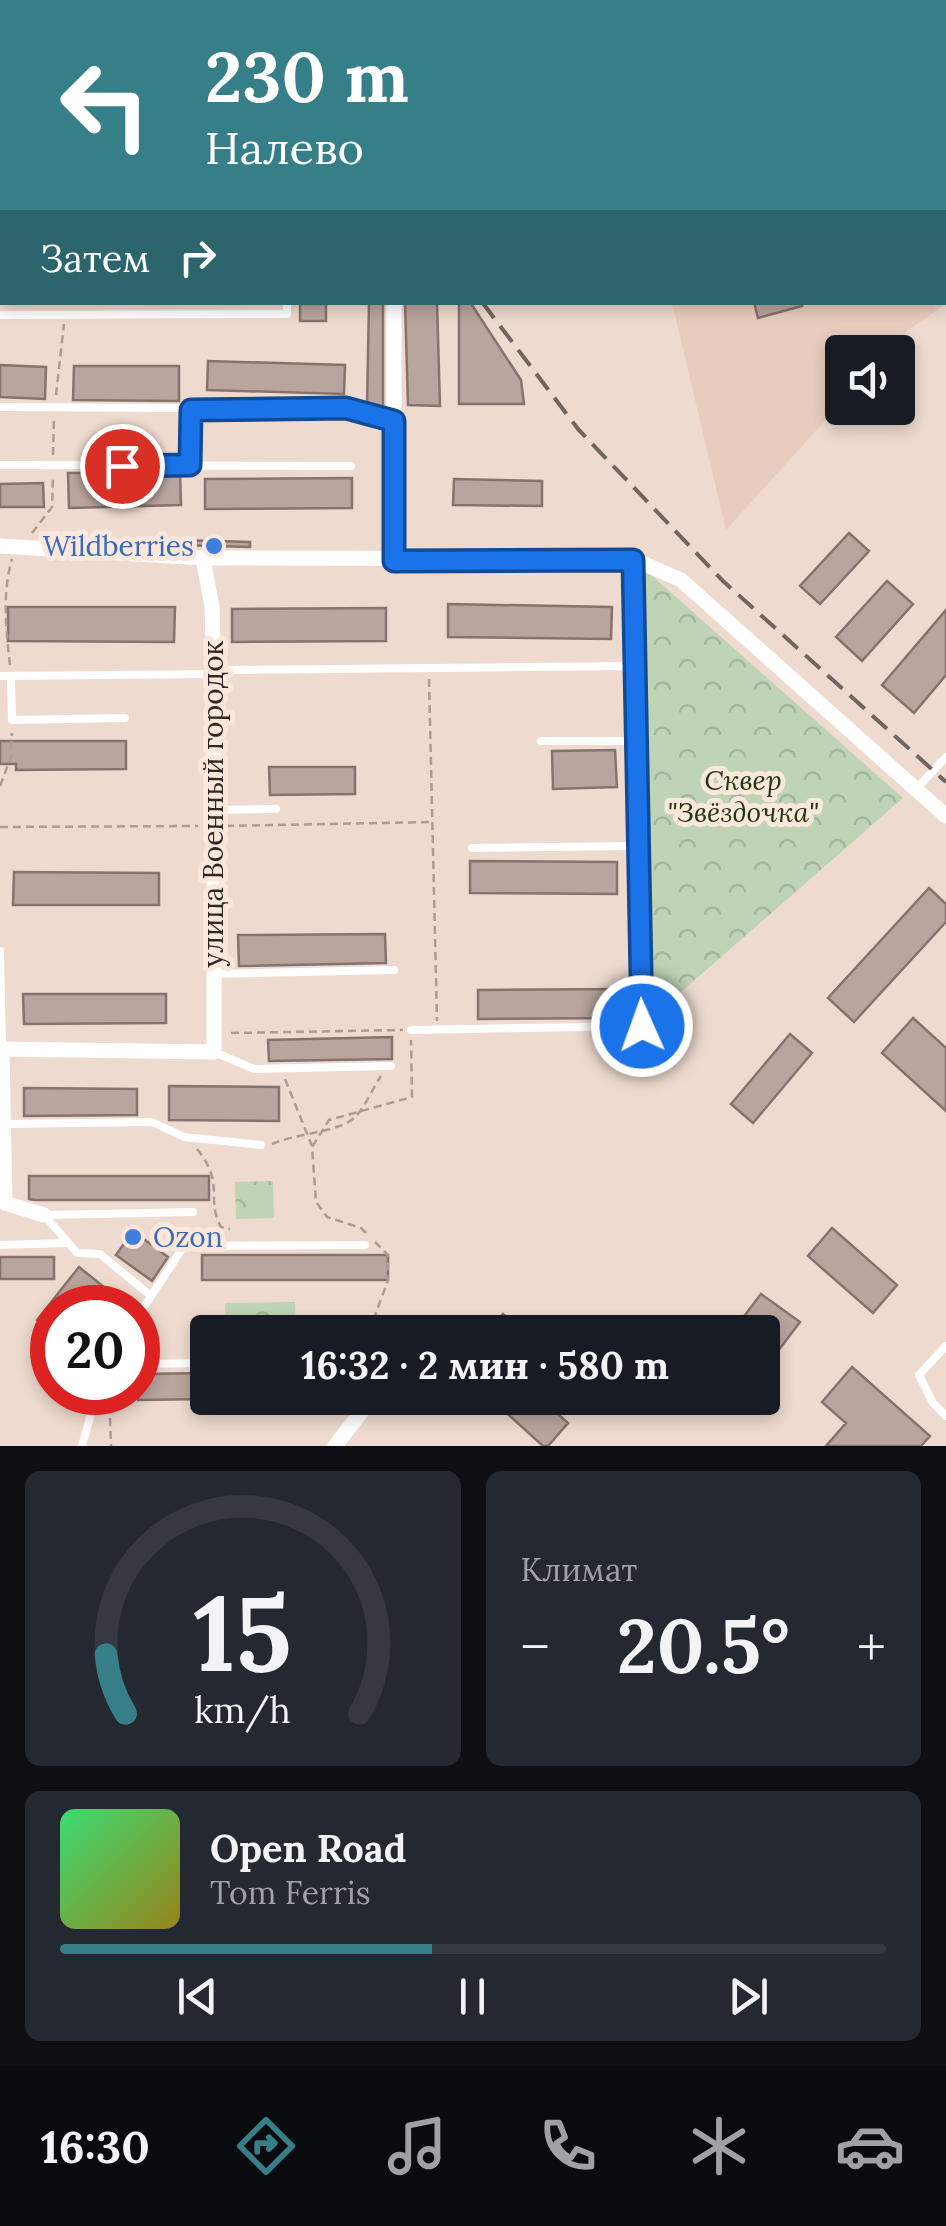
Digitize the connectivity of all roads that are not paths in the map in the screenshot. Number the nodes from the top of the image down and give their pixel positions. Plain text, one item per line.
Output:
1 (287, 305) edge
2 (394, 305) edge
3 (0, 314) edge
4 (0, 407) edge
5 (191, 410) junction
6 (394, 421) junction
7 (190, 465) junction
8 (0, 466) edge
9 (351, 466) dead end
10 (0, 546) edge
11 (203, 558) junction
12 (633, 560) junction
13 (394, 561) junction
14 (634, 666) junction
15 (214, 674) junction
16 (0, 676) edge
17 (11, 676) junction
18 (126, 718) dead end
19 (12, 720) junction
20 (0, 721) edge
21 (636, 740) junction
22 (541, 741) dead end
23 (946, 758) edge
24 (917, 788) junction
25 (276, 809) dead end
26 (214, 810) junction
27 (946, 816) edge
28 (637, 846) junction
29 (472, 848) dead end
30 (0, 951) edge
31 (394, 970) dead end
32 (214, 974) junction
33 (410, 1030) road end
34 (1, 1049) edge
35 (214, 1052) junction
36 (391, 1066) road end
37 (2, 1124) edge
38 (260, 1145) road end
39 (2, 1203) edge
40 (193, 1212) dead end
41 (44, 1215) junction
42 (68, 1244) junction
43 (0, 1245) edge
44 (366, 1245) dead end
45 (138, 1285) edge
46 (157, 1285) edge
47 (946, 1346) edge
48 (190, 1363) edge
49 (160, 1364) edge
50 (91, 1415) edge
51 (359, 1415) edge
52 (946, 1416) edge
53 (82, 1446) edge
54 (336, 1446) edge

1 - 3 lane
2 - 6 street
4 - 5 lane
5 - 6 lane
5 - 7 lane
6 - 13 street
7 - 8 lane
7 - 9 lane
10 - 11 street
11 - 13 street
11 - 15 street, улица Военный городок
12 - 13 street
12 - 14 lane
12 - 24 street
14 - 15 lane
14 - 21 lane
15 - 17 lane
15 - 26 street, улица Военный городок
16 - 17 lane
17 - 19 lane
18 - 19 lane
19 - 20 lane
21 - 22 lane
21 - 28 lane
23 - 24 lane
24 - 27 street
25 - 26 lane
26 - 32 street, улица Военный городок
28 - 29 lane
28 - 33 lane
30 - 34 lane
31 - 32 lane
32 - 35 street, улица Военный городок
34 - 35 street
34 - 37 street
35 - 36 lane
37 - 38 lane
37 - 39 street
39 - 41 street
40 - 41 lane
41 - 42 lane
42 - 43 lane
42 - 45 lane
44 - 46 lane
47 - 52 lane
48 - 49 lane
50 - 53 lane
51 - 54 street

